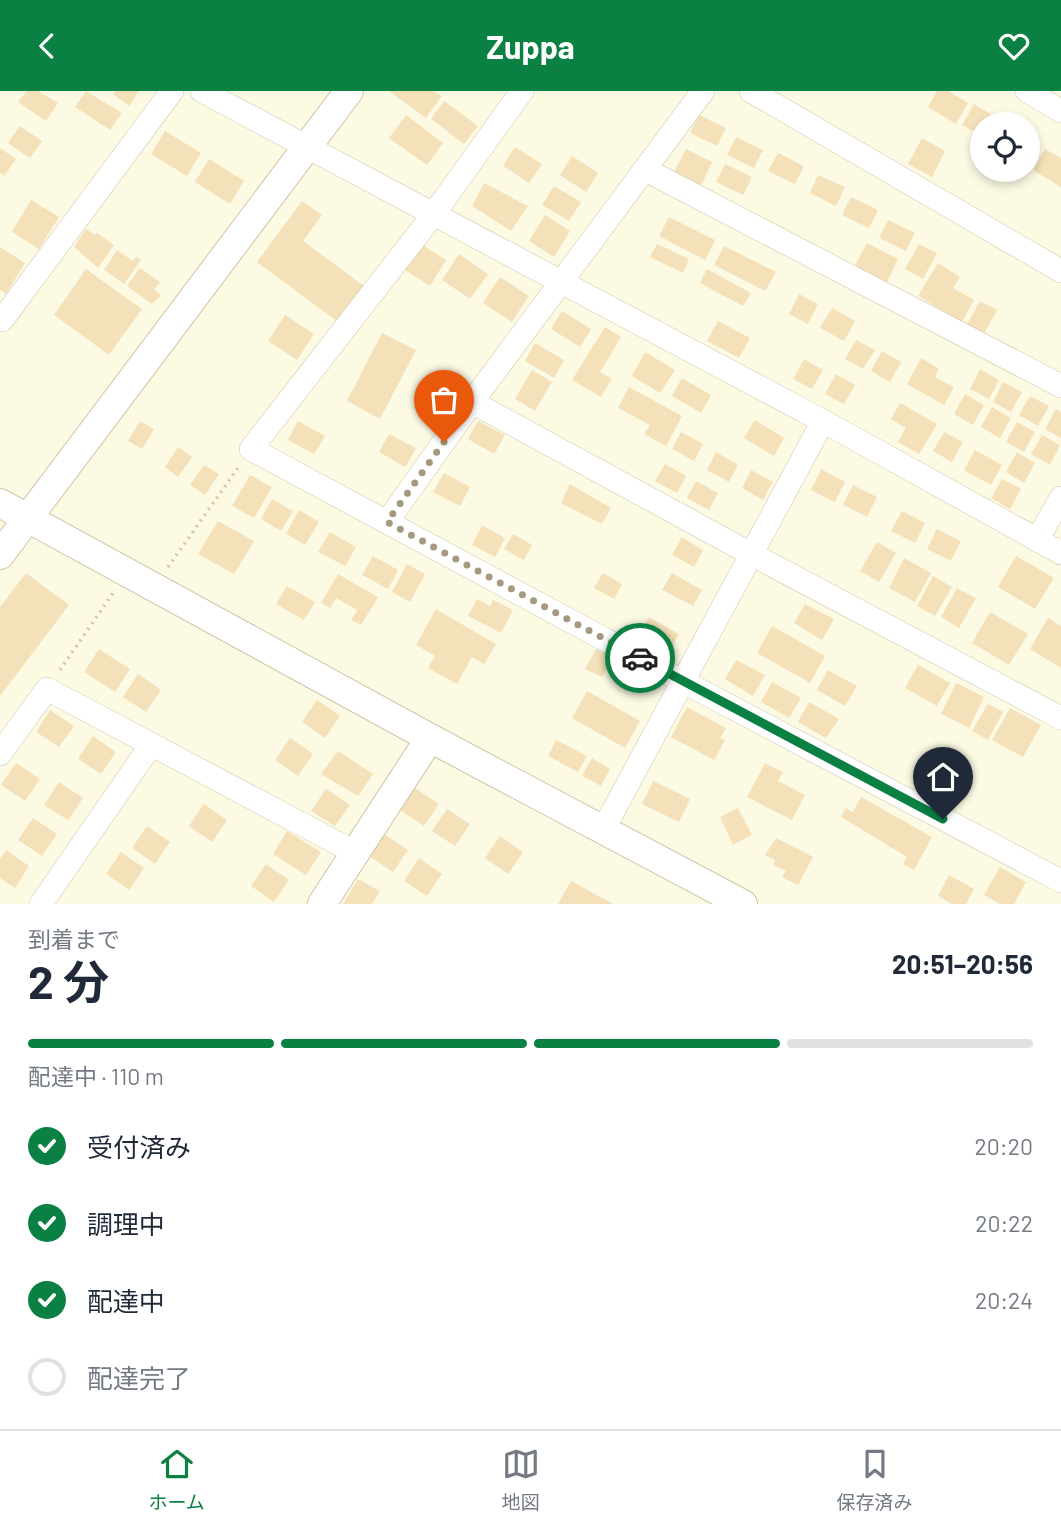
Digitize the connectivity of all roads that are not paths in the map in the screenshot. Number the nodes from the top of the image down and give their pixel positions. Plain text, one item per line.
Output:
1 (172, 91) edge
2 (202, 91) edge
3 (349, 91) edge
4 (522, 91) edge
5 (703, 91) edge
6 (751, 91) edge
7 (1027, 91) edge
8 (1061, 111) edge
9 (309, 147) junction
10 (646, 170) junction
11 (433, 215) junction
12 (1061, 271) edge
13 (561, 283) junction
14 (0, 319) edge
15 (1061, 386) edge
16 (472, 402) junction
17 (823, 421) junction
18 (1061, 498) edge
19 (0, 503) edge
20 (27, 518) junction
21 (387, 522) junction
22 (1037, 540) junction
23 (1061, 553) edge
24 (751, 554) junction
25 (0, 555) edge
26 (682, 681) junction
27 (1061, 717) edge
28 (430, 738) junction
29 (151, 745) junction
30 (0, 754) edge
31 (603, 830) junction
32 (356, 853) junction
33 (1061, 881) edge
34 (41, 904) edge
35 (322, 904) edge
36 (743, 904) edge

1 - 14 street
2 - 9 street
3 - 9 street
4 - 11 street
5 - 10 street
6 - 12 street
7 - 8 street
9 - 11 street
9 - 20 street
10 - 13 street
10 - 15 street
11 - 13 street
11 - 21 street
13 - 16 street
13 - 17 street
16 - 21 street
16 - 24 street
17 - 22 street
17 - 24 street
18 - 22 street
19 - 20 street
20 - 25 street
20 - 28 street
21 - 26 street
22 - 23 street
24 - 26 street
24 - 27 street
26 - 31 street
26 - 33 street
28 - 31 street
28 - 32 street
29 - 30 street
29 - 32 street
29 - 34 street
31 - 36 street
32 - 35 street

